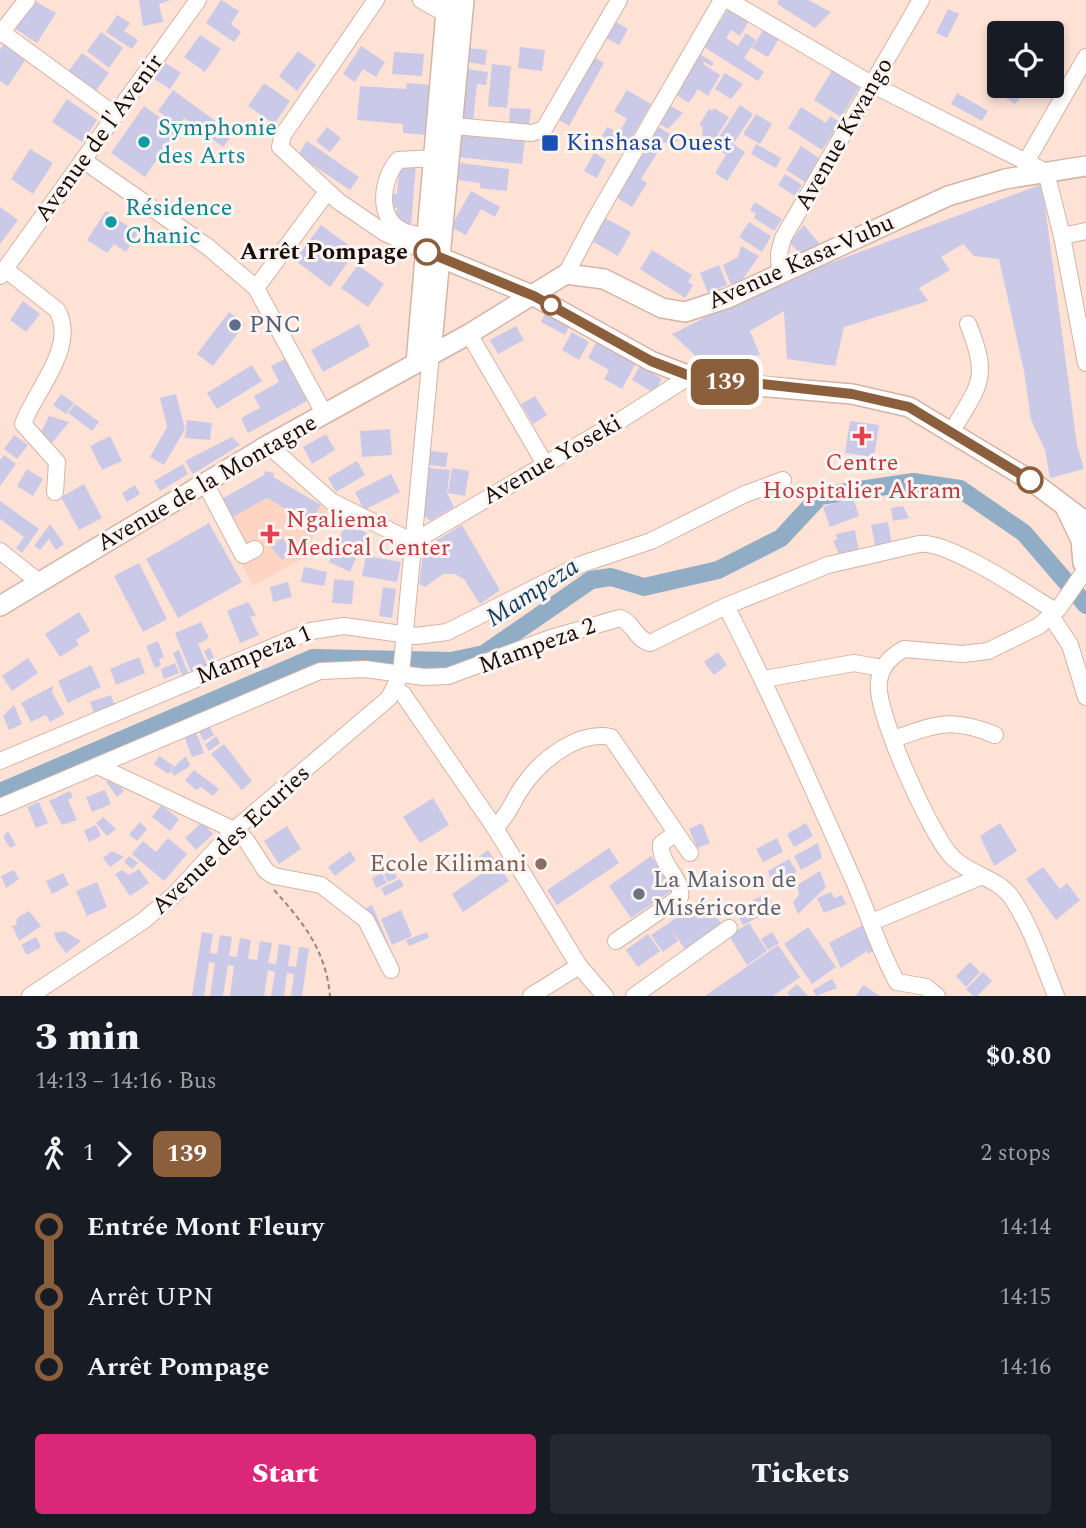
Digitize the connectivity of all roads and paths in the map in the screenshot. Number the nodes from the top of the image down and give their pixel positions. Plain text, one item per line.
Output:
1 (27, 0) edge
2 (198, 0) edge
3 (376, 0) edge
4 (421, 0) edge
5 (619, 0) edge
6 (722, 0) edge
7 (727, 0) edge
8 (921, 0) edge
9 (455, 7) edge
10 (1, 33) edge
11 (1086, 57) edge
12 (873, 85) junction
13 (116, 116) junction
14 (453, 125) junction
15 (435, 158) junction
16 (83, 160) junction
17 (1026, 162) junction
18 (1086, 166) edge
19 (1046, 172) junction
20 (327, 192) junction
21 (1086, 231) edge
22 (1062, 236) junction
23 (432, 249) junction
24 (780, 272) junction
25 (2, 273) edge
26 (566, 274) junction
27 (256, 288) junction
28 (534, 296) junction
29 (1081, 304) edge
30 (968, 324) dead end
31 (469, 334) junction
32 (424, 358) junction
33 (1086, 363) edge
34 (690, 376) junction
35 (325, 415) junction
36 (952, 431) junction
37 (268, 445) junction
38 (545, 464) junction
39 (783, 480) dead end
40 (205, 483) junction
41 (55, 492) dead end
42 (1064, 505) junction
43 (1086, 522) edge
44 (413, 542) junction
45 (256, 549) dead end
46 (3, 558) edge
47 (1083, 567) edge
48 (39, 582) junction
49 (0, 606) edge
50 (726, 606) junction
51 (1056, 610) junction
52 (404, 636) junction
53 (882, 668) junction
54 (399, 676) junction
55 (764, 679) junction
56 (1086, 697) edge
57 (995, 735) dead end
58 (894, 739) junction
59 (0, 761) edge
60 (100, 767) junction
61 (0, 807) edge
62 (495, 828) junction
63 (234, 830) junction
64 (676, 832) junction
65 (690, 853) dead end
66 (980, 877) junction
67 (275, 890) dead end
68 (872, 922) junction
69 (729, 928) dead end
70 (616, 941) dead end
71 (579, 966) junction
72 (391, 970) dead end
73 (44, 990) edge
74 (30, 996) edge
75 (330, 996) edge
76 (531, 996) edge
77 (605, 996) edge
78 (634, 996) edge
79 (937, 996) edge
80 (1056, 996) edge

1 - 10 street
2 - 13 street, Avenue de l'Avenir
3 - 20 street
4 - 9 street
5 - 14 street
6 - 26 street
7 - 12 street
8 - 12 street, Avenue Kwango
9 - 14 main road
9 - 15 main road
10 - 13 street
11 - 17 street
12 - 17 street
12 - 24 street, Avenue Kwango
13 - 16 street, Avenue de l'Avenir
14 - 23 main road
15 - 23 main road
15 - 23 street
16 - 25 street, Avenue de l'Avenir
16 - 27 street
17 - 19 street
18 - 19 main road, Avenue Kasa-Vubu
19 - 22 street
19 - 24 main road, Avenue Kasa-Vubu
20 - 23 street
20 - 27 street
21 - 22 street
22 - 29 street
23 - 28 main road
23 - 32 main road
24 - 26 main road, Avenue Kasa-Vubu
25 - 41 street
26 - 28 main road
27 - 35 street
28 - 31 main road
28 - 34 main road
29 - 33 street
30 - 36 street
31 - 32 main road
31 - 38 street
32 - 35 main road, Avenue de la Montagne
32 - 44 street
34 - 36 main road
34 - 38 street, Avenue Yoseki
35 - 37 main road, Avenue de la Montagne
36 - 42 main road
37 - 40 main road, Avenue de la Montagne
37 - 44 street
38 - 44 street, Avenue Yoseki
39 - 52 street, Mampeza 1
40 - 45 street
40 - 48 main road, Avenue de la Montagne
42 - 43 main road
42 - 47 main road
44 - 52 street
46 - 48 street
47 - 51 street
48 - 49 main road, Avenue de la Montagne
50 - 51 street, Mampeza 2
50 - 54 street, Mampeza 2
50 - 55 street
51 - 53 street
51 - 56 street
52 - 54 street
52 - 59 street, Mampeza 1
53 - 55 street
53 - 58 street
54 - 60 street, Mampeza 2
54 - 62 street
54 - 63 street, Avenue des Ecuries
55 - 68 street
57 - 58 street
58 - 66 street
60 - 61 street, Mampeza 2
60 - 63 street
62 - 64 street
62 - 71 street
63 - 72 street
63 - 73 street, Avenue des Ecuries
64 - 65 street
64 - 70 street
66 - 68 street
66 - 80 street
67 - 75 path
68 - 79 street
69 - 78 street
71 - 76 street
71 - 77 street
73 - 74 street, Avenue des Ecuries

